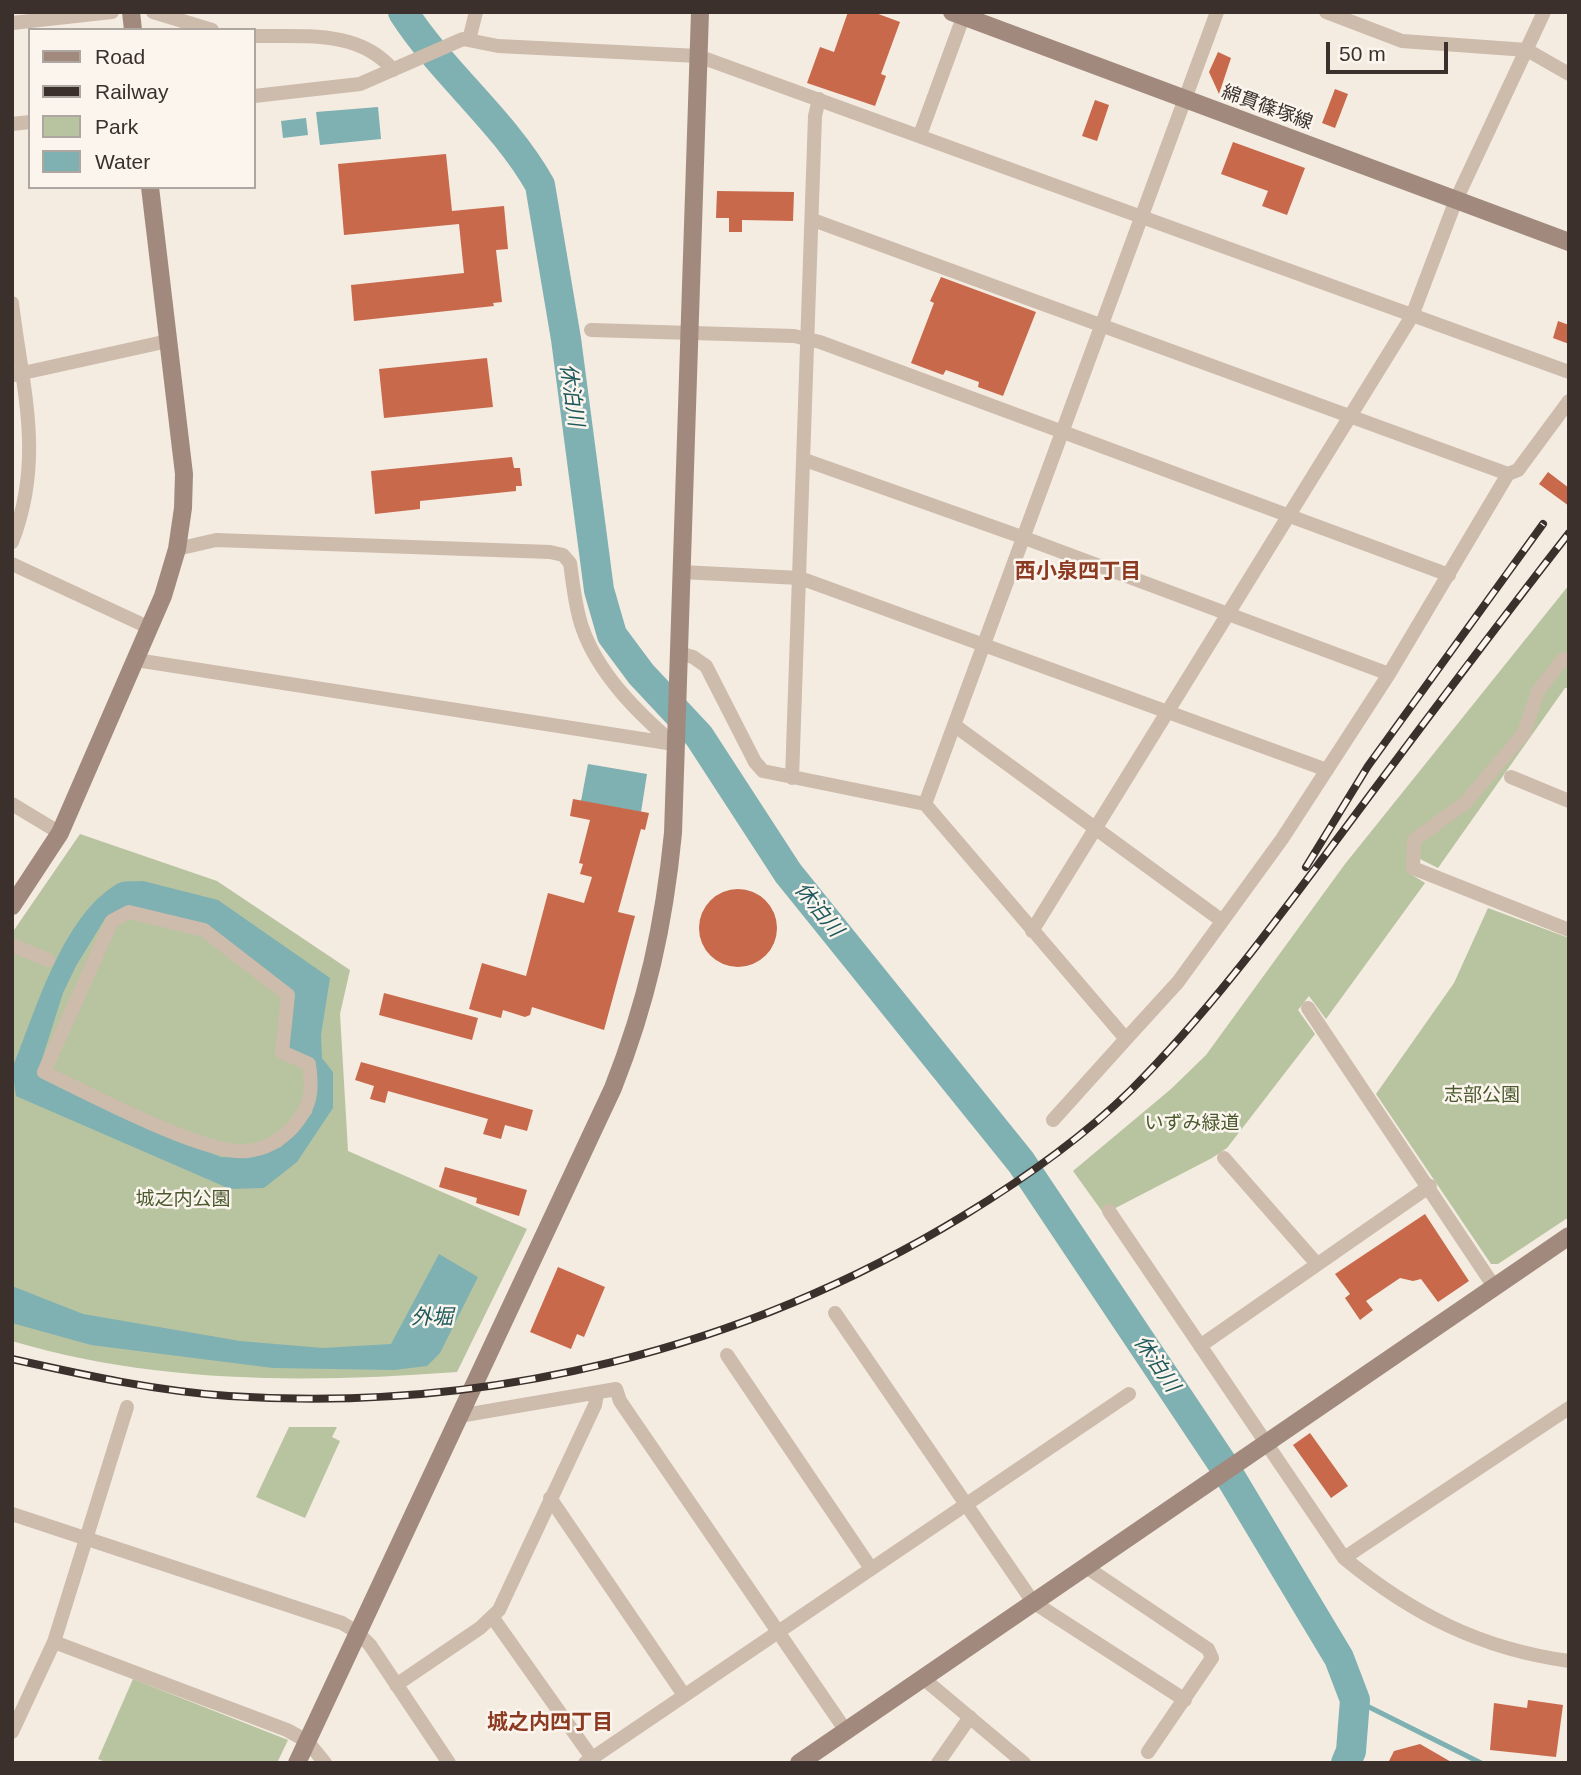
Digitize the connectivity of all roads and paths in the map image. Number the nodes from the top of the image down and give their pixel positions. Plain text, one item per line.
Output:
1 (112, 12) edge
2 (153, 12) edge
3 (476, 12) edge
4 (700, 12) edge
5 (1217, 12) edge
6 (1326, 12) edge
7 (1544, 12) edge
8 (960, 14) edge
9 (12, 23) edge
10 (205, 28) edge
11 (256, 36) edge
12 (463, 40) junction
13 (1527, 50) junction
14 (698, 56) junction
15 (393, 70) junction
16 (1569, 74) edge
17 (256, 96) edge
18 (820, 99) junction
19 (1185, 100) junction
20 (920, 135) junction
21 (150, 189) edge
22 (1456, 200) junction
23 (1142, 218) junction
24 (813, 220) junction
25 (1569, 242) edge
26 (12, 303) edge
27 (1412, 316) junction
28 (1103, 324) junction
29 (591, 330) dead end
30 (689, 332) junction
31 (808, 338) junction
32 (168, 341) junction
33 (1569, 372) edge
34 (16, 374) edge
35 (1569, 401) edge
36 (1350, 416) junction
37 (1063, 432) junction
38 (805, 460) junction
39 (1508, 474) junction
40 (1289, 513) junction
41 (1022, 537) junction
42 (12, 541) edge
43 (177, 549) junction
44 (12, 564) edge
45 (681, 572) junction
46 (1449, 575) junction
47 (800, 578) junction
48 (1230, 613) junction
49 (150, 628) junction
50 (982, 645) junction
51 (679, 653) junction
52 (136, 660) junction
53 (1569, 660) edge
54 (1389, 674) junction
55 (1168, 712) junction
56 (954, 725) junction
57 (676, 736) junction
58 (1327, 770) junction
59 (792, 778) junction
60 (1511, 778) dead end
61 (1569, 801) edge
62 (12, 804) edge
63 (925, 804) junction
64 (1096, 829) junction
65 (60, 833) junction
66 (12, 906) edge
67 (1221, 920) junction
68 (1569, 930) edge
69 (1032, 931) junction
70 (12, 945) edge
71 (48, 960) dead end
72 (85, 978) joint
73 (1308, 1007) dead end
74 (1126, 1039) junction
75 (1053, 1120) dead end
76 (1224, 1158) dead end
77 (1430, 1186) junction
78 (1109, 1211) dead end
79 (1569, 1236) edge
80 (1317, 1264) junction
81 (1493, 1285) junction
82 (835, 1313) dead end
83 (1199, 1346) junction
84 (727, 1354) dead end
85 (597, 1393) junction
86 (1129, 1394) dead end
87 (127, 1407) dead end
88 (1569, 1408) edge
89 (459, 1416) junction
90 (1266, 1443) junction
91 (550, 1498) junction
92 (965, 1504) junction
93 (12, 1514) edge
94 (88, 1540) junction
95 (1344, 1558) junction
96 (870, 1567) junction
97 (1086, 1567) junction
98 (1032, 1602) junction
99 (493, 1618) junction
100 (357, 1632) junction
101 (778, 1633) junction
102 (54, 1642) junction
103 (1569, 1661) edge
104 (924, 1679) junction
105 (396, 1685) junction
106 (684, 1695) junction
107 (1185, 1700) junction
108 (970, 1717) junction
109 (13, 1730) edge
110 (846, 1731) junction
111 (307, 1741) junction
112 (1148, 1752) dead end
113 (589, 1760) edge
114 (297, 1763) edge
115 (325, 1763) edge
116 (449, 1763) edge
117 (799, 1763) edge
118 (938, 1763) edge
119 (1024, 1763) edge

1 - 9 street
2 - 10 street
3 - 12 street
4 - 14 street
5 - 19 street
6 - 13 street
7 - 13 street
8 - 19 street, 綿貫篠塚線
8 - 20 street
11 - 15 street
12 - 14 street
12 - 15 street
13 - 16 street
13 - 22 street
14 - 18 street
14 - 30 street
15 - 17 street
18 - 20 street
18 - 24 street
19 - 22 street, 綿貫篠塚線
19 - 23 street
20 - 23 street
21 - 32 street
22 - 25 street, 綿貫篠塚線
22 - 27 street
23 - 27 street
23 - 28 street
24 - 28 street
24 - 31 street
26 - 34 street
27 - 33 street
27 - 36 street
28 - 36 street
28 - 37 street
29 - 30 street
30 - 31 street
30 - 45 street
31 - 37 street
31 - 38 street
32 - 34 street
32 - 43 street
34 - 42 street
35 - 39 street
36 - 39 street
36 - 40 street
37 - 40 street
37 - 41 street
38 - 41 street
38 - 47 street
39 - 46 street
40 - 46 street
40 - 48 street
41 - 48 street
41 - 50 street
43 - 49 street
43 - 57 street
44 - 49 street
45 - 47 street
45 - 51 street
46 - 54 street
47 - 50 street
47 - 59 street
48 - 54 street
48 - 55 street
49 - 52 street
50 - 55 street
50 - 56 street
51 - 57 street
51 - 59 street
52 - 57 street
52 - 65 street
53 - 68 street
54 - 58 street
55 - 58 street
55 - 64 street
56 - 63 street
56 - 64 street
57 - 89 street
58 - 67 street
59 - 63 street
60 - 61 street
62 - 65 street
63 - 69 street
64 - 67 street
64 - 69 street
65 - 66 street
67 - 74 street
69 - 74 street
70 - 71 street
72 - 72 street
73 - 77 street
74 - 75 street
76 - 80 street
77 - 80 street
77 - 81 street
78 - 83 street
79 - 81 street
80 - 83 street
81 - 90 street
82 - 92 street
83 - 90 street
84 - 96 street
85 - 89 street
85 - 91 street
85 - 101 street
86 - 92 street
87 - 94 street
88 - 95 street
89 - 100 street
90 - 95 street
90 - 97 street
91 - 99 street
91 - 106 street
92 - 96 street
92 - 98 street
93 - 94 street
94 - 100 street
94 - 102 street
95 - 103 street
96 - 101 street
97 - 98 street
97 - 107 street
98 - 104 street
98 - 107 street
99 - 105 street
99 - 113 street
100 - 105 street
100 - 111 street
101 - 106 street
101 - 110 street
102 - 109 street
102 - 111 street
104 - 108 street
104 - 110 street
105 - 116 street
106 - 113 street
107 - 112 street
108 - 118 street
108 - 119 street
110 - 117 street
111 - 114 street
111 - 115 street

